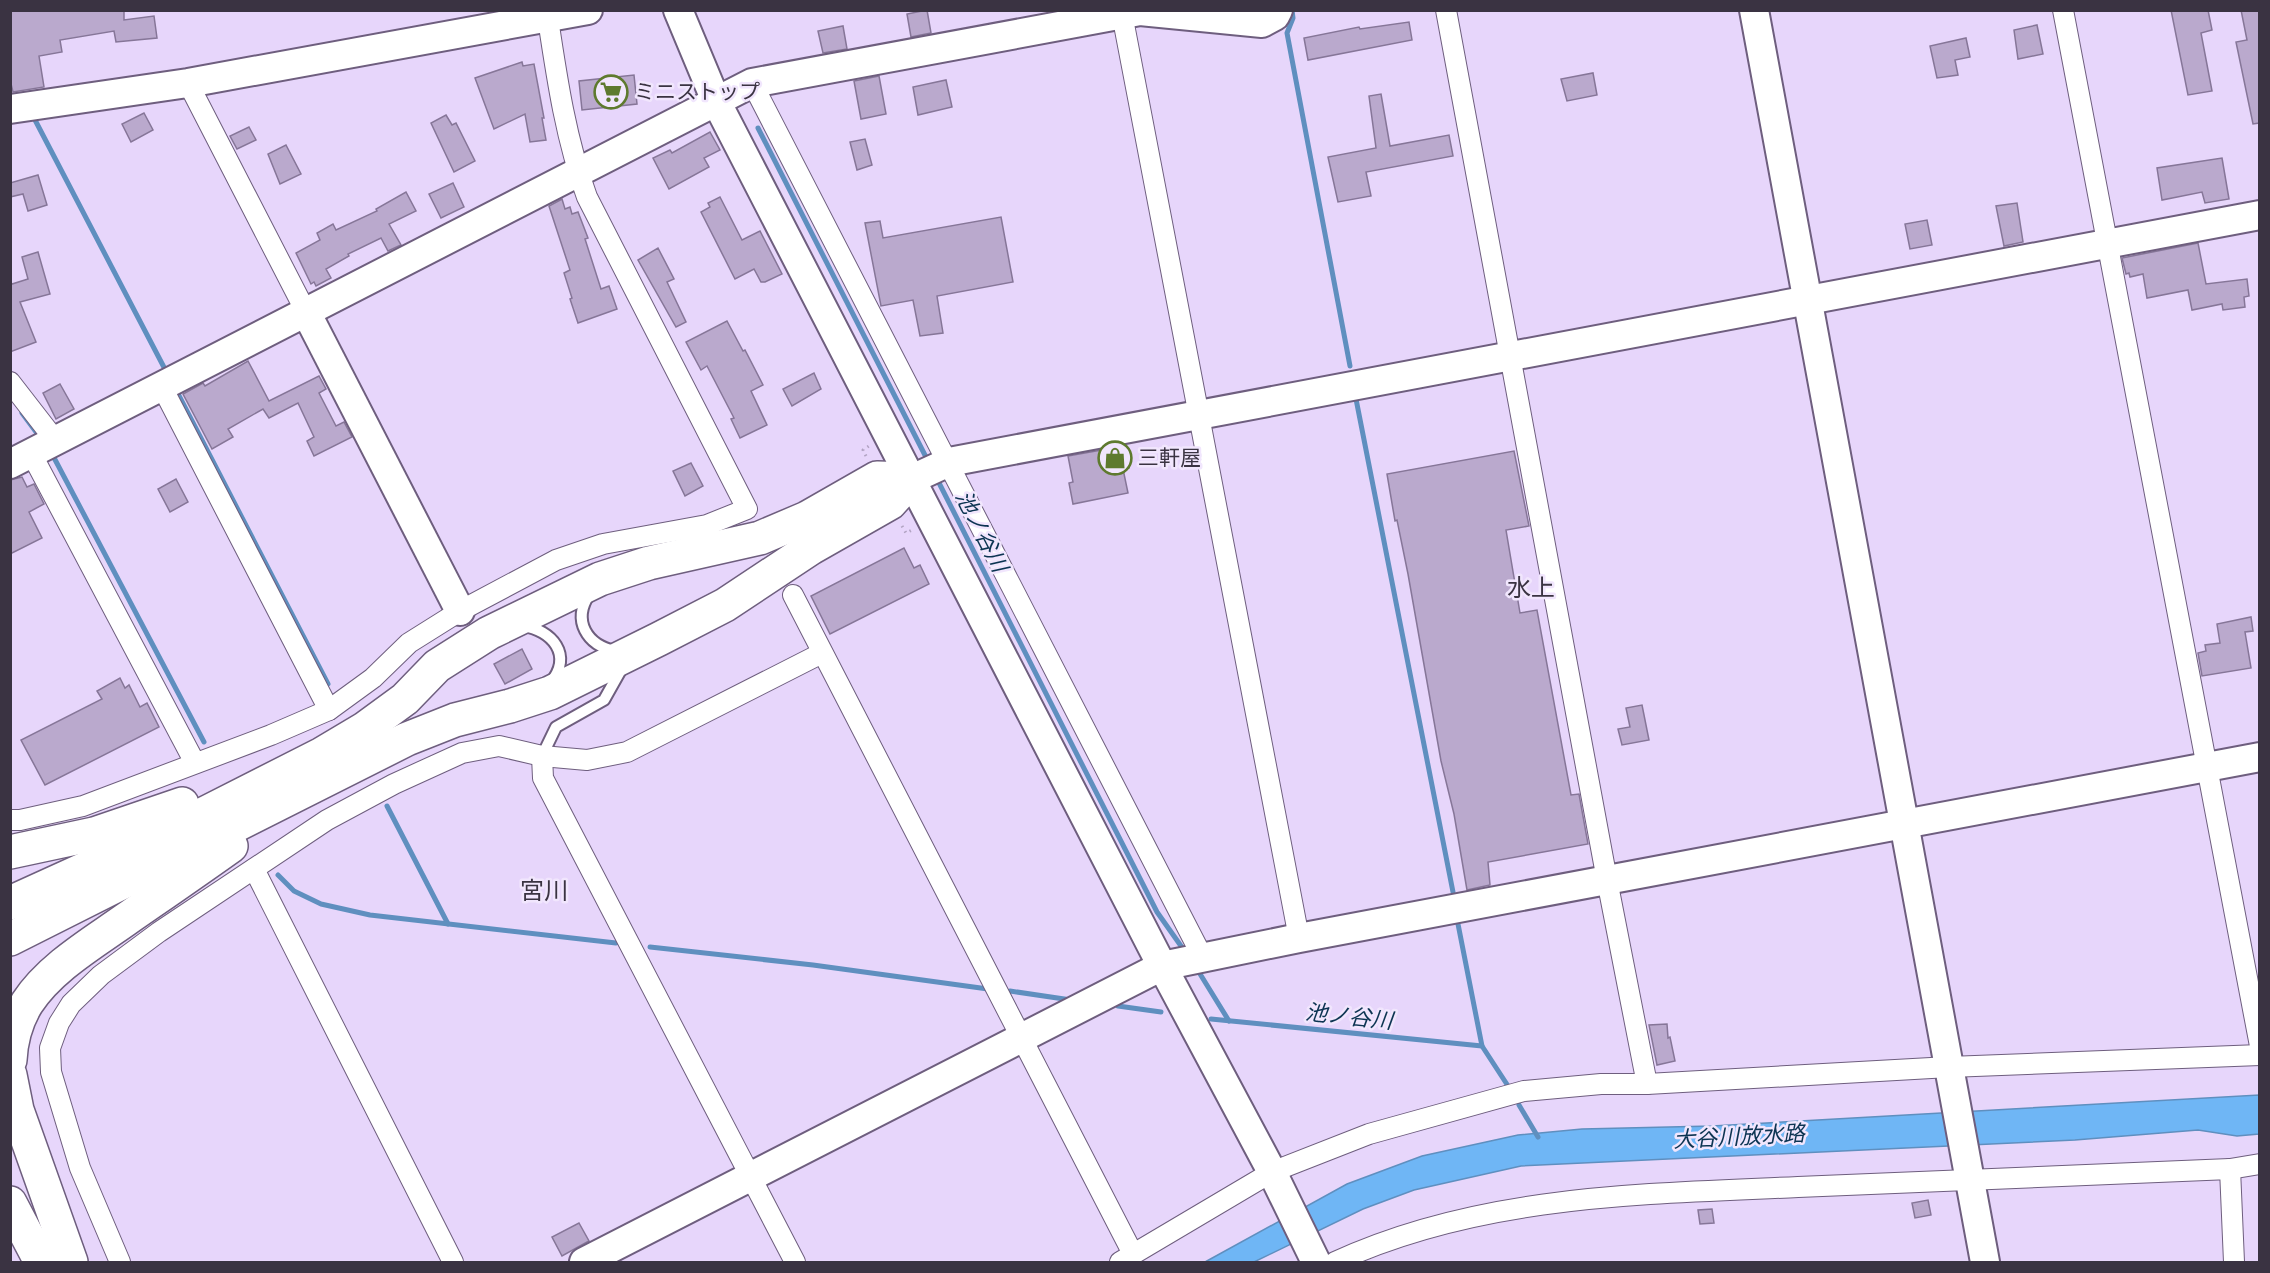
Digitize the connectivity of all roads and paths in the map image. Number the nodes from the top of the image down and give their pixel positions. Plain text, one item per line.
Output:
1 (588, 10) edge
2 (678, 10) edge
3 (1278, 10) edge
4 (1446, 10) edge
5 (1754, 10) edge
6 (2063, 10) edge
7 (1122, 14) junction
8 (548, 15) edge
9 (188, 83) junction
10 (752, 83) junction
11 (716, 100) junction
12 (10, 109) edge
13 (578, 173) junction
14 (2259, 215) edge
15 (2108, 243) junction
16 (1808, 300) junction
17 (306, 312) junction
18 (1510, 355) junction
19 (10, 382) edge
20 (162, 387) junction
21 (1199, 414) junction
22 (869, 446) dead end
23 (32, 452) edge
24 (868, 460) dead end
25 (930, 470) junction
26 (898, 519) dead end
27 (916, 527) dead end
28 (600, 579) junction
29 (793, 595) dead end
30 (460, 611) junction
31 (504, 626) junction
32 (822, 653) junction
33 (629, 654) junction
34 (528, 701) junction
35 (329, 710) junction
36 (542, 756) junction
37 (2259, 757) edge
38 (195, 764) junction
39 (2206, 767) junction
40 (317, 771) junction
41 (10, 820) edge
42 (1905, 825) junction
43 (10, 852) edge
44 (254, 869) junction
45 (1607, 880) junction
46 (10, 903) edge
47 (1299, 938) junction
48 (10, 939) edge
49 (1203, 957) junction
50 (1162, 966) junction
51 (1022, 1037) junction
52 (2259, 1046) edge
53 (2259, 1055) edge
54 (10, 1060) edge
55 (1949, 1067) junction
56 (10, 1075) edge
57 (1647, 1084) junction
58 (2259, 1164) edge
59 (2230, 1169) junction
60 (1272, 1172) junction
61 (750, 1177) junction
62 (1970, 1179) junction
63 (10, 1203) edge
64 (1126, 1258) edge
65 (40, 1263) edge
66 (71, 1263) edge
67 (120, 1263) edge
68 (453, 1263) edge
69 (584, 1263) edge
70 (795, 1263) edge
71 (1316, 1263) edge
72 (1335, 1263) edge
73 (1985, 1263) edge
74 (2234, 1263) edge

1 - 8 street
2 - 11 street
3 - 7 street
4 - 18 street
5 - 16 street
6 - 15 street
7 - 10 street
7 - 21 street
8 - 9 street
8 - 13 street
9 - 12 street
9 - 17 street
10 - 11 street
10 - 25 street
11 - 13 street
11 - 25 street
13 - 17 street
13 - 30 street
14 - 15 street
15 - 16 street
15 - 39 street
16 - 18 street
16 - 42 street
17 - 20 street
17 - 30 street
18 - 21 street
18 - 45 street
19 - 23 street
20 - 23 street
20 - 35 street
21 - 25 street
21 - 47 street
22 - 24 path
23 - 38 street
25 - 28 highway
25 - 33 highway
25 - 49 street
25 - 50 street
26 - 27 path
28 - 31 highway
28 - 33 lane
29 - 32 street
30 - 35 street
31 - 34 lane
31 - 40 highway
32 - 36 street
32 - 51 street
33 - 34 highway
33 - 36 lane
34 - 40 highway
35 - 38 street
36 - 44 street
36 - 61 street
37 - 39 street
38 - 41 street
39 - 42 street
39 - 52 street
40 - 43 highway
40 - 46 highway
40 - 48 highway
40 - 54 highway
42 - 45 street
42 - 55 street
44 - 67 street
44 - 68 street
45 - 47 street
45 - 57 street
47 - 49 street
49 - 50 street
50 - 51 street
50 - 60 street
51 - 61 street
51 - 64 street
53 - 55 street
55 - 57 street
55 - 62 street
56 - 66 highway
57 - 60 street
58 - 59 street
59 - 62 street
59 - 74 street
60 - 64 street
60 - 71 street
61 - 69 street
61 - 70 street
62 - 72 street
62 - 73 street
63 - 65 highway

